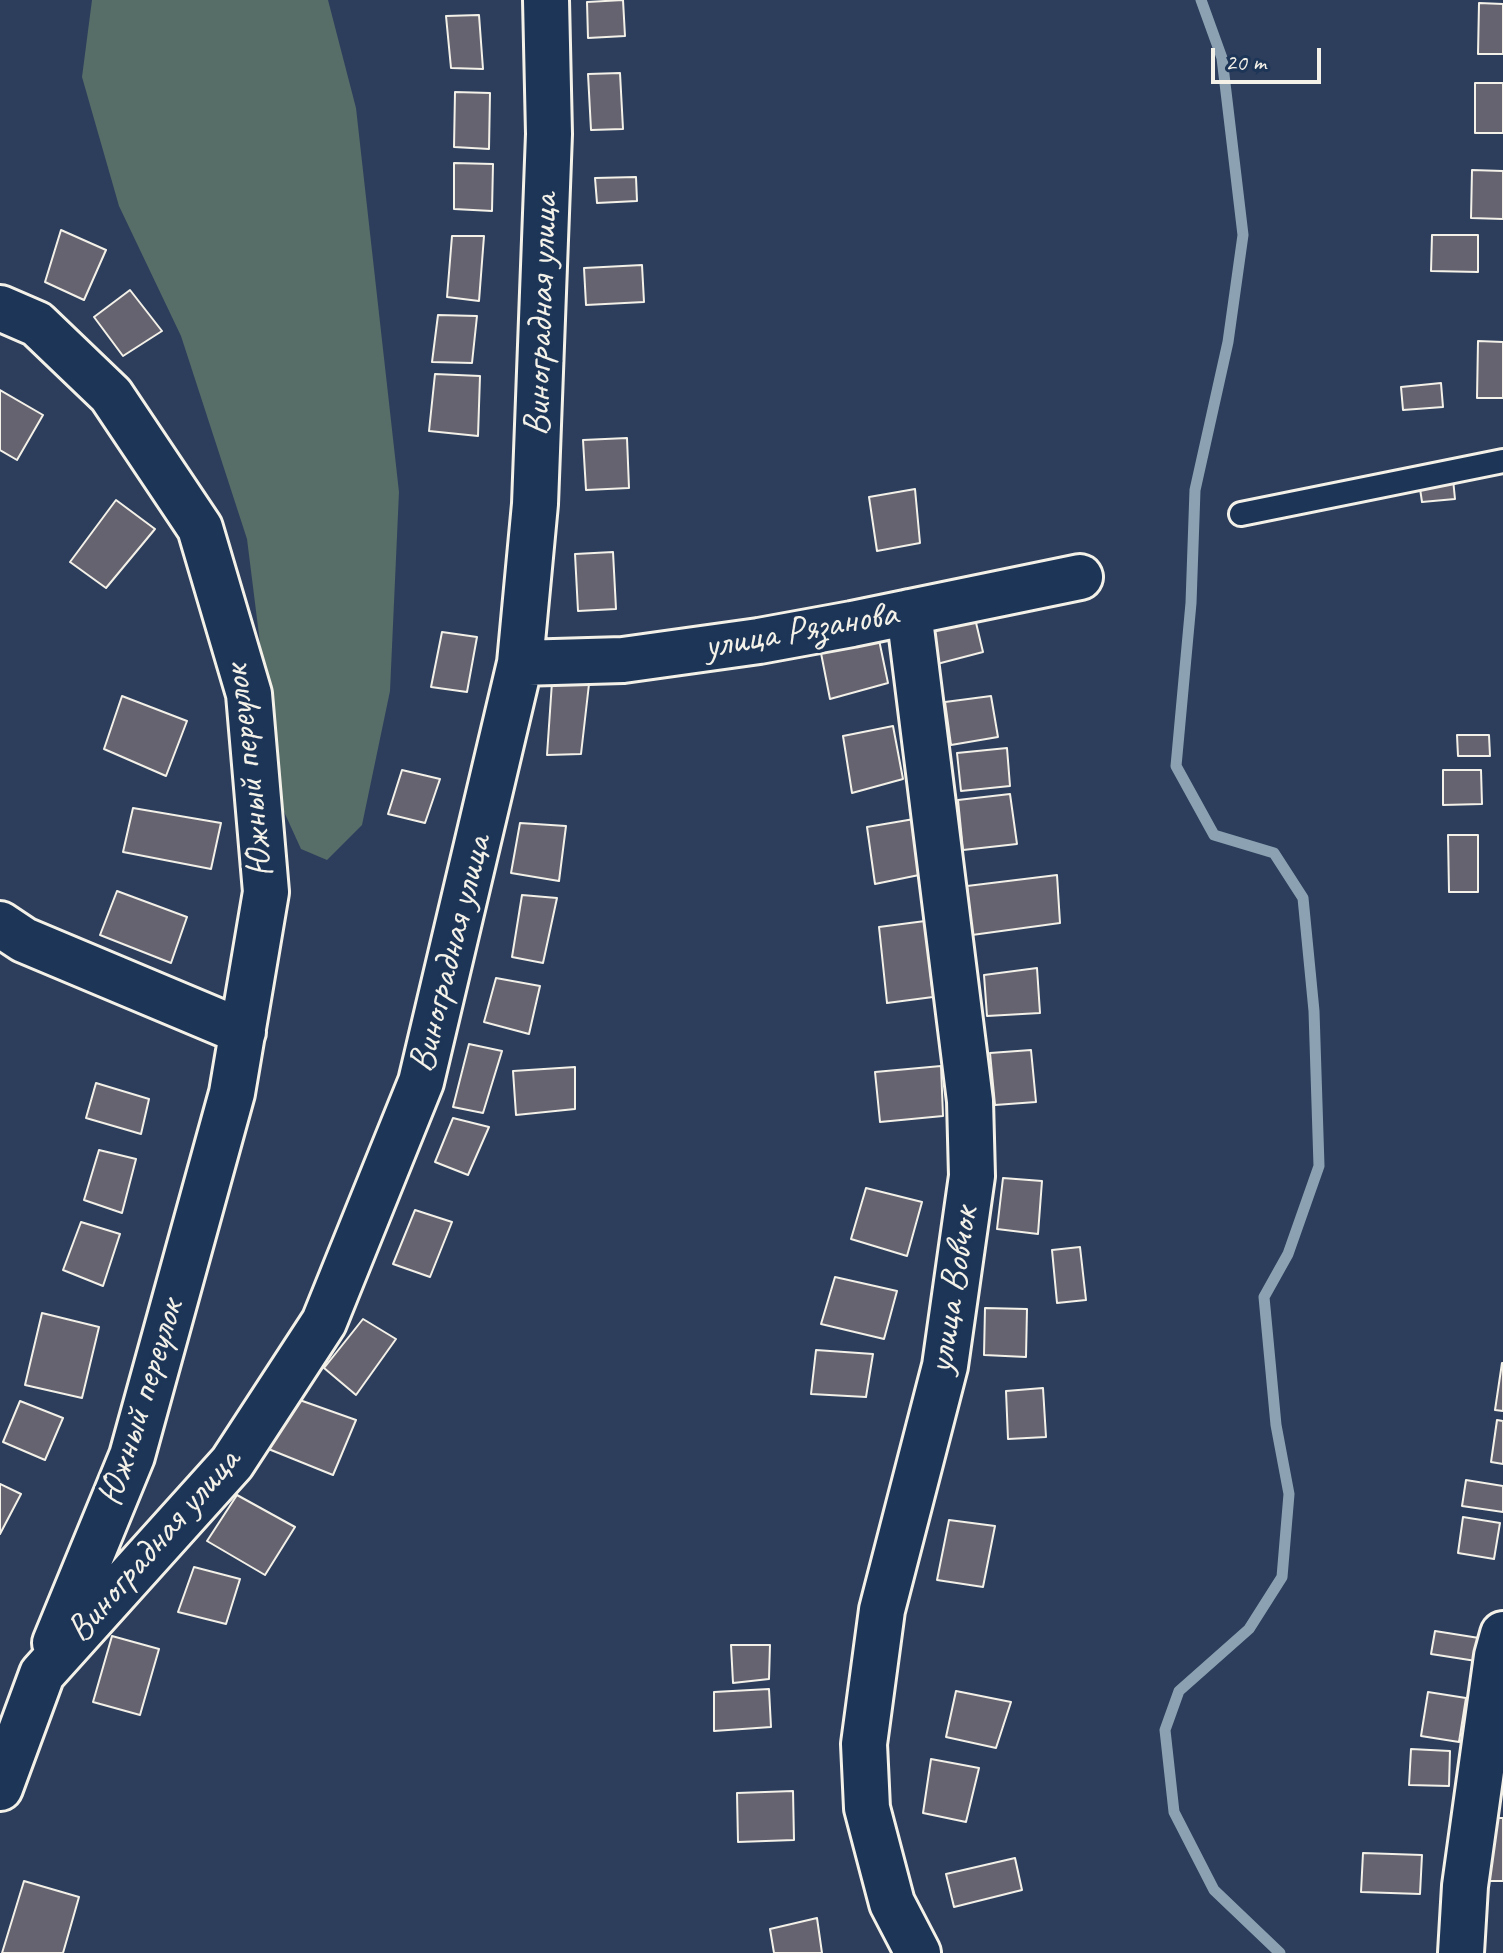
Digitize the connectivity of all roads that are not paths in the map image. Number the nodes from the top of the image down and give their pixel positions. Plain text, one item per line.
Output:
1 (546, 0) edge
2 (0, 308) edge
3 (1503, 461) edge
4 (1241, 514) dead end
5 (1080, 577) dead end
6 (909, 612) junction
7 (520, 663) junction
8 (0, 924) edge
9 (243, 1032) junction
10 (1503, 1634) edge
11 (42, 1674) junction
12 (0, 1788) edge
13 (918, 1953) edge
14 (1461, 1953) edge

1 - 7 street, Виноградная улица
2 - 9 street, Южный переулок
3 - 4 lane
5 - 6 street, улица Рязанова
6 - 7 street, улица Рязанова
6 - 13 street, улица Вовчок
7 - 11 street, Виноградная улица
8 - 9 street
9 - 11 street, Южный переулок
10 - 14 street
11 - 12 street, Виноградная улица

